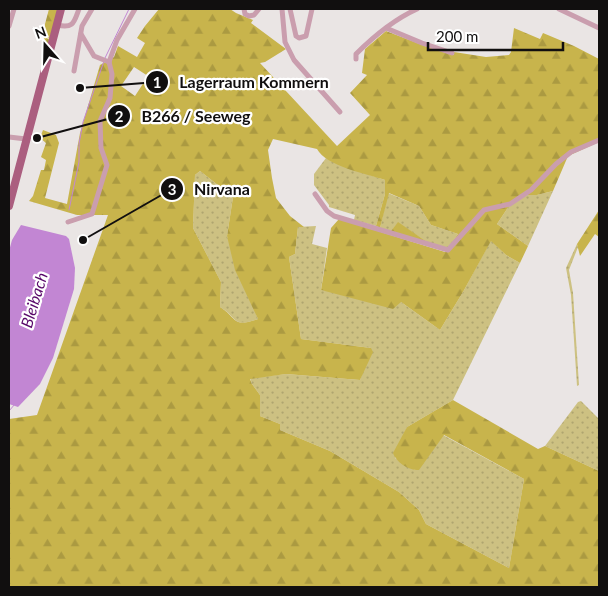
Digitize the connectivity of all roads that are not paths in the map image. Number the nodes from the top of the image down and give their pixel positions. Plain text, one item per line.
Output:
1 (14, 9) edge
2 (62, 9) edge
3 (79, 9) edge
4 (92, 9) edge
5 (135, 9) edge
6 (244, 9) edge
7 (259, 9) edge
8 (282, 9) edge
9 (290, 9) edge
10 (312, 9) edge
11 (418, 9) edge
12 (559, 9) edge
13 (9, 10) edge
14 (57, 25) junction
15 (9, 26) edge
16 (386, 28) junction
17 (599, 28) edge
18 (81, 34) junction
19 (452, 53) dead end
20 (356, 59) dead end
21 (106, 61) junction
22 (74, 71) dead end
23 (340, 112) dead end
24 (9, 137) edge
25 (26, 139) junction
26 (599, 140) edge
27 (315, 194) dead end
28 (9, 206) edge
29 (68, 222) dead end

1 - 13 street
1 - 15 street
2 - 14 main road
3 - 14 street
4 - 18 street
5 - 21 street
6 - 7 street
8 - 23 street
9 - 10 street
11 - 16 street
12 - 17 street
14 - 25 main road
16 - 19 street
16 - 20 street
18 - 21 street
18 - 22 street
21 - 29 street
24 - 25 street
25 - 28 main road
26 - 27 street

